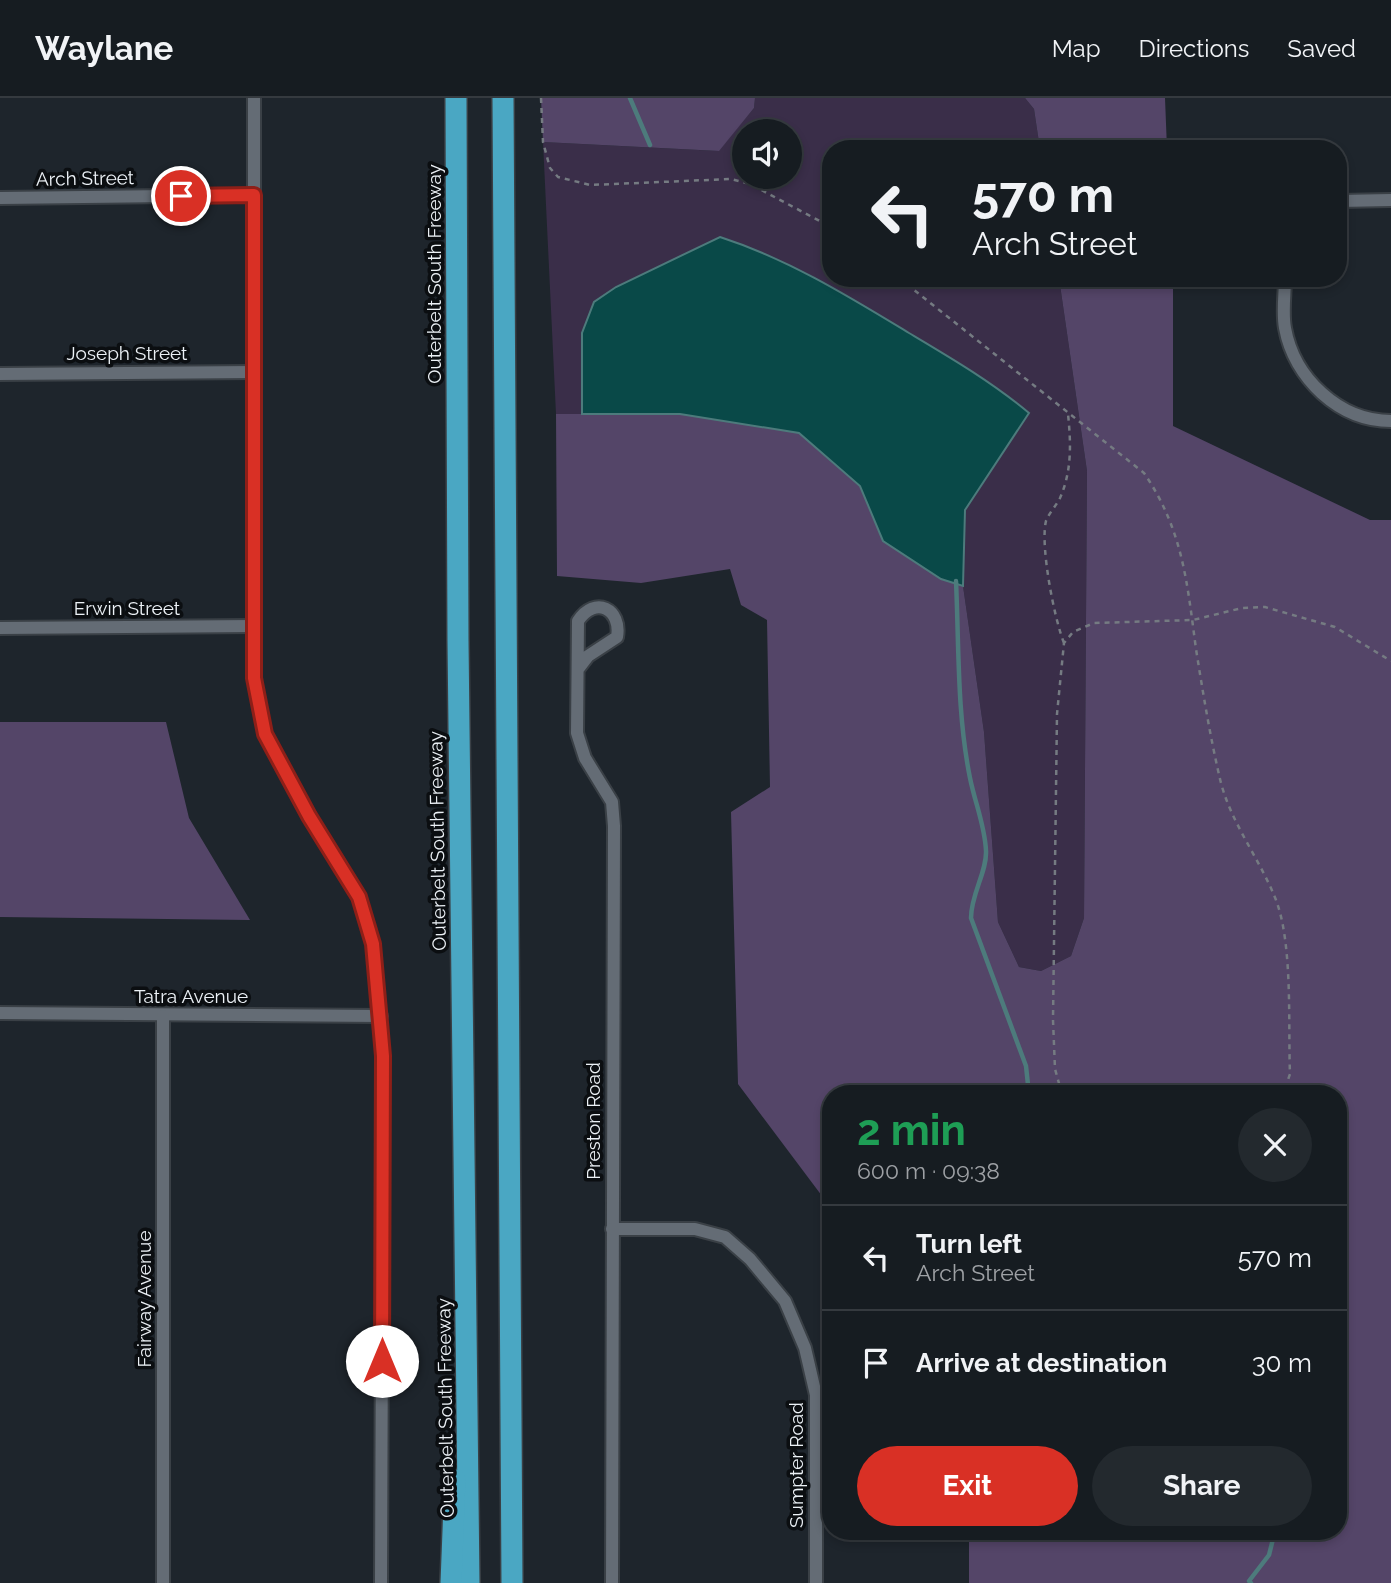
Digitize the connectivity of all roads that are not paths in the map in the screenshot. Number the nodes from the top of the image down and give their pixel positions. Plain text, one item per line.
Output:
1 (254, 98) edge
2 (456, 98) edge
3 (503, 98) edge
4 (254, 195) junction
5 (0, 198) edge
6 (1391, 200) edge
7 (1347, 201) edge
8 (1285, 287) edge
9 (254, 372) junction
10 (0, 374) edge
11 (1391, 421) edge
12 (254, 626) junction
13 (0, 628) edge
14 (578, 669) junction
15 (0, 1013) edge
16 (163, 1016) junction
17 (381, 1016) junction
18 (463, 1132) junction
19 (612, 1229) junction
20 (163, 1583) edge
21 (381, 1583) edge
22 (452, 1583) edge
23 (469, 1583) edge
24 (512, 1583) edge
25 (612, 1583) edge
26 (816, 1583) edge

1 - 4 street
2 - 18 highway, Outerbelt South Freeway
3 - 24 highway
4 - 5 street, Arch Street
4 - 9 street
6 - 7 street
8 - 11 street
9 - 10 street, Joseph Street
9 - 12 street
12 - 13 street, Erwin Street
12 - 17 street
14 - 14 street, Preston Road
14 - 19 street, Preston Road
15 - 16 street, Tatra Avenue
16 - 17 street, Tatra Avenue
16 - 20 street, Fairway Avenue
17 - 21 street
18 - 22 highway
18 - 23 highway, Outerbelt South Freeway
19 - 25 street, Preston Road
19 - 26 street, Sumpter Road

